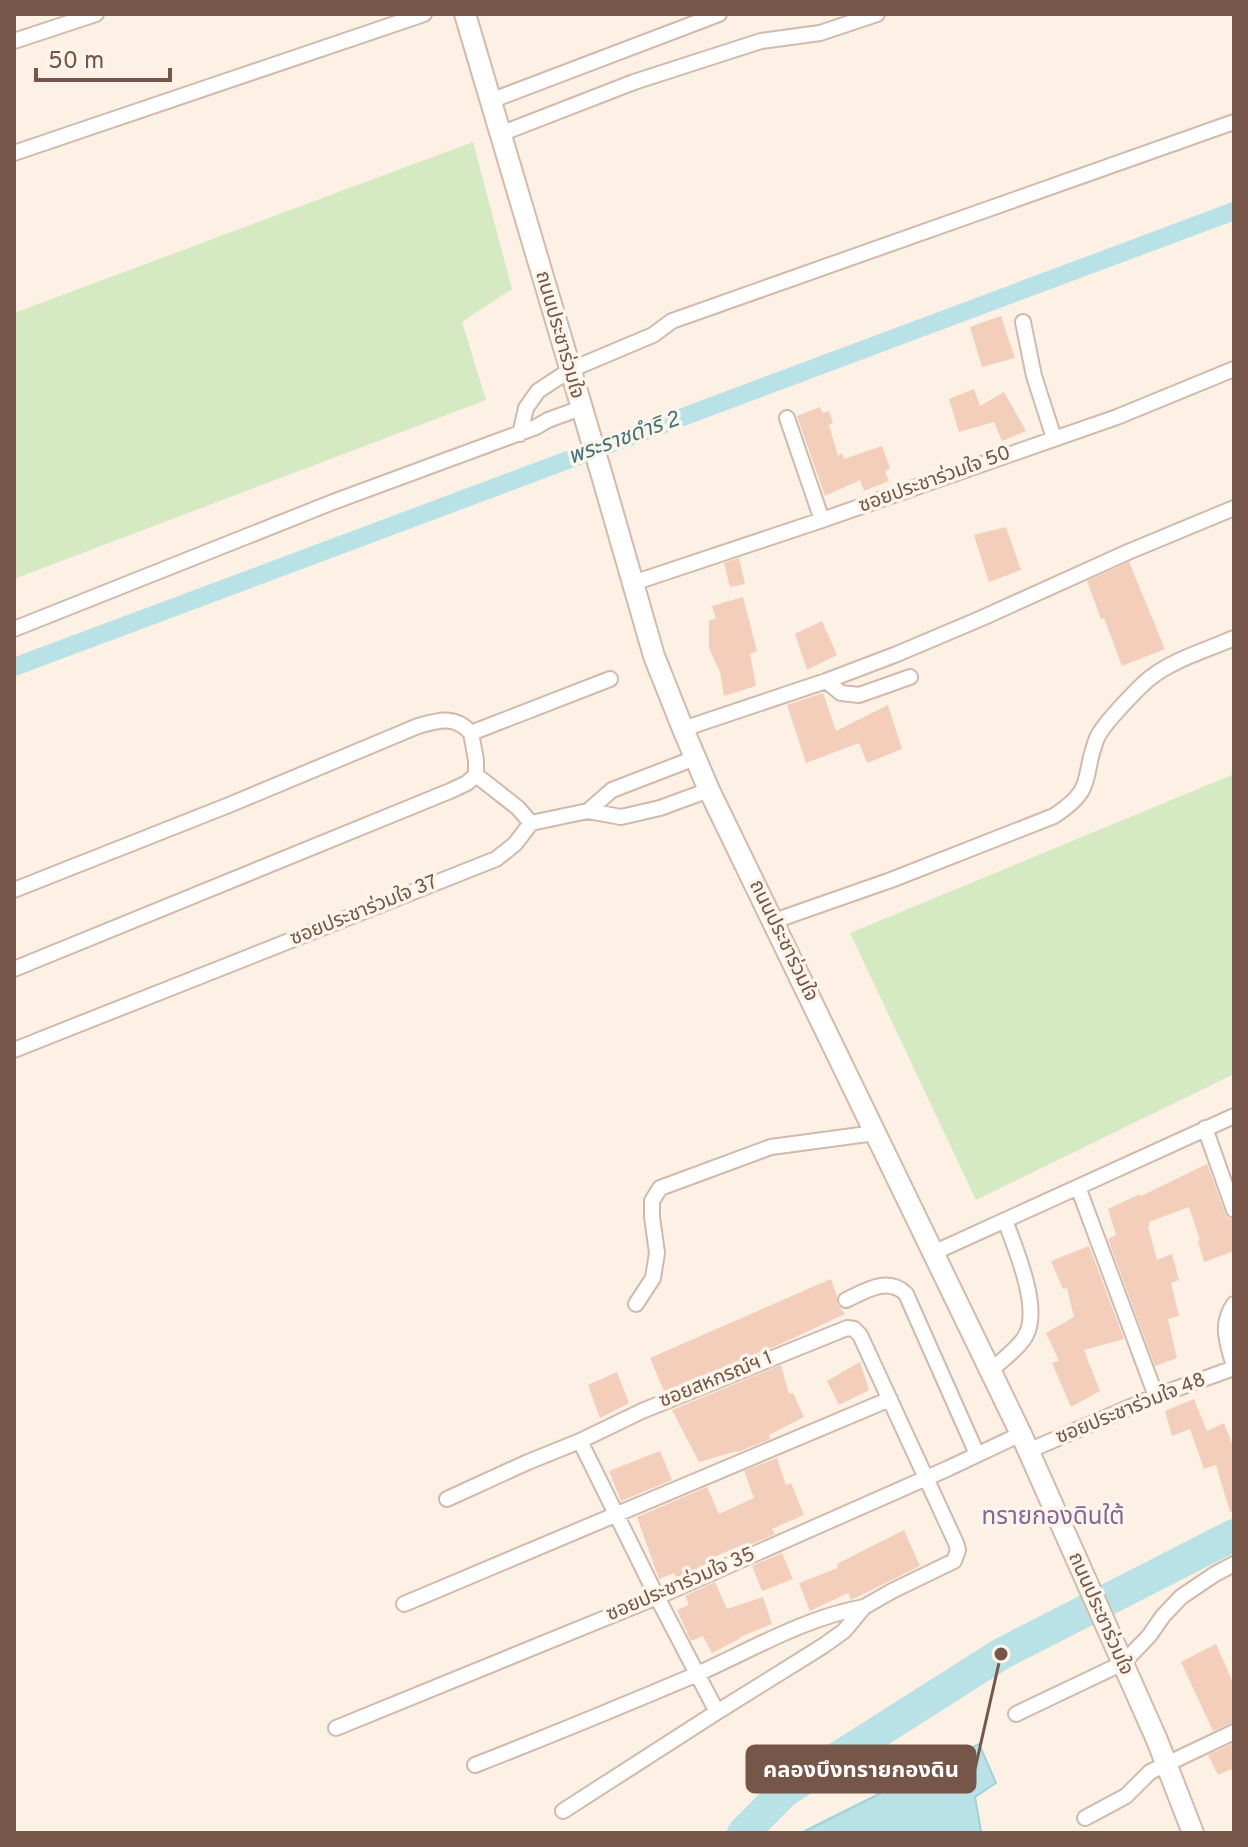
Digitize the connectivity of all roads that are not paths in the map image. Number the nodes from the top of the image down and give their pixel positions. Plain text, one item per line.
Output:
1 (96, 14) edge
2 (424, 14) edge
3 (465, 14) edge
4 (719, 14) edge
5 (877, 14) edge
6 (14, 41) edge
7 (490, 101) junction
8 (1234, 122) edge
9 (500, 134) junction
10 (14, 153) edge
11 (1023, 322) dead end
12 (1234, 369) edge
13 (570, 370) junction
14 (584, 415) junction
15 (787, 418) dead end
16 (520, 434) junction
17 (1054, 438) junction
18 (1234, 508) edge
19 (822, 520) junction
20 (633, 583) junction
21 (14, 629) edge
22 (1234, 638) edge
23 (910, 677) dead end
24 (610, 679) dead end
25 (826, 681) junction
26 (683, 729) junction
27 (471, 733) junction
28 (695, 758) junction
29 (476, 775) junction
30 (709, 790) junction
31 (588, 811) junction
32 (531, 823) junction
33 (14, 890) edge
34 (774, 921) junction
35 (14, 969) edge
36 (14, 1050) edge
37 (1234, 1116) edge
38 (1205, 1128) junction
39 (875, 1133) junction
40 (1078, 1187) junction
41 (1234, 1210) edge
42 (1005, 1220) junction
43 (933, 1253) junction
44 (846, 1300) dead end
45 (636, 1304) dead end
46 (1234, 1304) edge
47 (1234, 1367) edge
48 (990, 1371) junction
49 (1156, 1396) junction
50 (890, 1399) junction
51 (580, 1441) junction
52 (1024, 1442) junction
53 (977, 1454) junction
54 (926, 1477) junction
55 (447, 1499) dead end
56 (616, 1514) junction
57 (1234, 1564) edge
58 (657, 1597) junction
59 (404, 1604) dead end
60 (864, 1607) junction
61 (1123, 1663) junction
62 (696, 1674) junction
63 (717, 1712) junction
64 (1016, 1714) dead end
65 (336, 1728) dead end
66 (1234, 1732) edge
67 (1165, 1763) junction
68 (475, 1765) dead end
69 (563, 1811) dead end
70 (1085, 1818) dead end
71 (1193, 1833) edge

1 - 6 street
2 - 10 street
3 - 7 main road, ถนนประชาร่วมใจ
4 - 7 street
5 - 9 street
7 - 9 main road, ถนนประชาร่วมใจ
8 - 13 street
9 - 13 main road, ถนนประชาร่วมใจ
11 - 17 street
12 - 17 street, ซอยประชาร่วมใจ 50
13 - 14 main road, ถนนประชาร่วมใจ
13 - 16 street
14 - 16 street
14 - 20 main road, ถนนประชาร่วมใจ
15 - 19 street
16 - 21 street
17 - 19 street, ซอยประชาร่วมใจ 50
18 - 25 street
19 - 20 street, ซอยประชาร่วมใจ 50
20 - 26 main road, ถนนประชาร่วมใจ
22 - 34 street
23 - 25 street
24 - 27 street
25 - 26 street
26 - 28 main road, ถนนประชาร่วมใจ
27 - 29 street
27 - 33 street
28 - 30 main road, ถนนประชาร่วมใจ
28 - 31 street
29 - 32 street
29 - 35 street
30 - 31 street
30 - 34 main road, ถนนประชาร่วมใจ
31 - 32 street
32 - 36 street, ซอยประชาร่วมใจ 37
34 - 39 main road, ถนนประชาร่วมใจ
37 - 38 street
38 - 40 street
38 - 41 street
39 - 43 main road, ถนนประชาร่วมใจ
39 - 45 street
40 - 42 street
40 - 49 street
42 - 43 street
42 - 48 street
43 - 48 main road, ถนนประชาร่วมใจ
44 - 53 street
46 - 47 street
47 - 49 street, ซอยประชาร่วมใจ 48
48 - 52 main road, ถนนประชาร่วมใจ
49 - 52 street, ซอยประชาร่วมใจ 48
50 - 51 street, ซอยสหกรณ์ฯ 1
50 - 54 street
50 - 56 street
51 - 55 street, ซอยสหกรณ์ฯ 1
51 - 56 street
52 - 53 street, ซอยประชาร่วมใจ 35
52 - 61 main road, ถนนประชาร่วมใจ
53 - 54 street, ซอยประชาร่วมใจ 35
54 - 58 street, ซอยประชาร่วมใจ 35
54 - 60 street
56 - 58 street
56 - 59 street
57 - 61 street
58 - 62 street
58 - 65 street, ซอยประชาร่วมใจ 35
60 - 62 street
60 - 63 street
61 - 64 street
61 - 67 main road, ถนนประชาร่วมใจ
62 - 63 street
62 - 68 street
63 - 69 street
66 - 67 street
67 - 70 street
67 - 71 main road, ถนนประชาร่วมใจ

